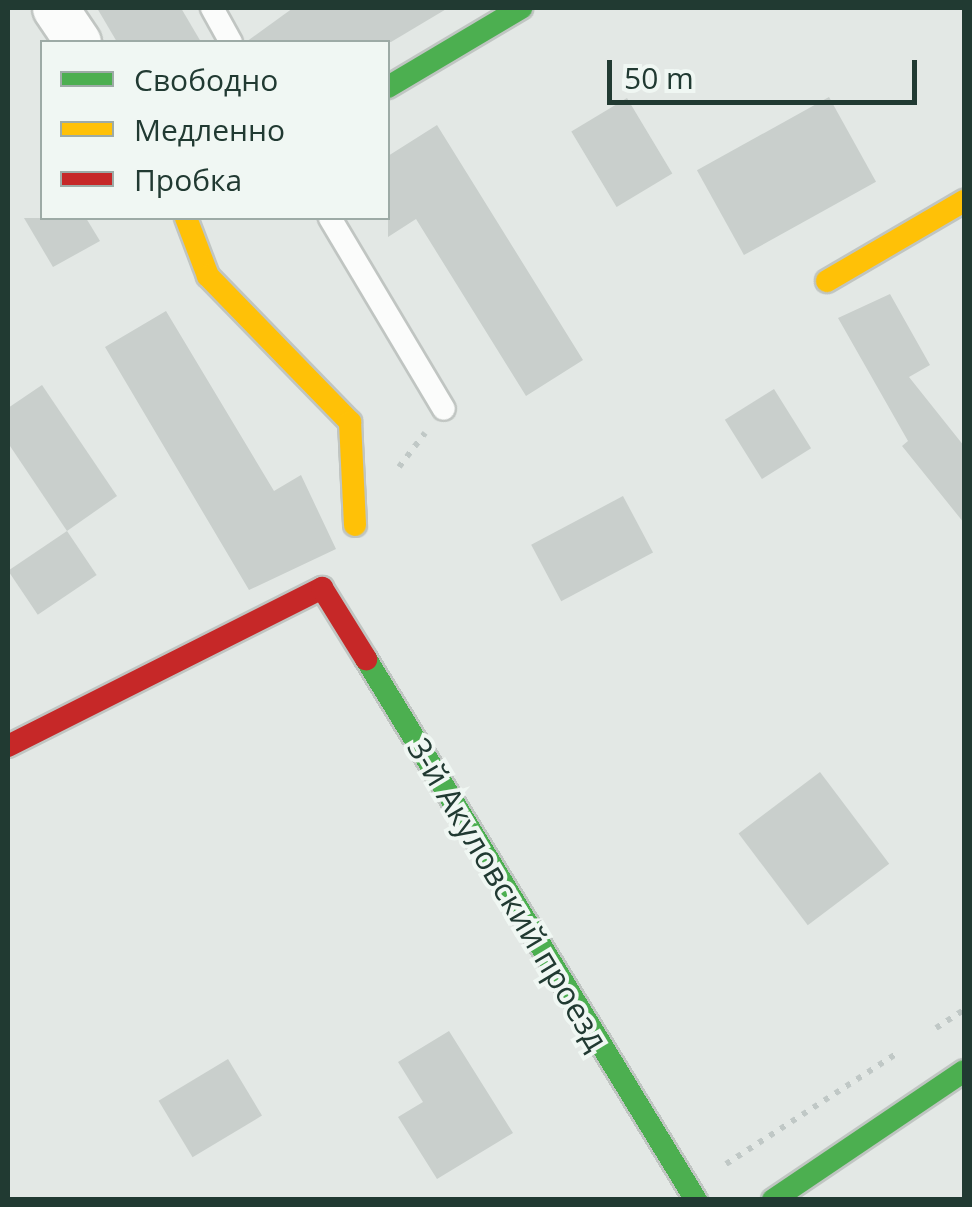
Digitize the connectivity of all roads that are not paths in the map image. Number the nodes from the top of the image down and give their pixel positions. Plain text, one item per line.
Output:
1 (56, 8) edge
2 (212, 8) edge
3 (520, 8) edge
4 (77, 40) edge
5 (230, 40) edge
6 (390, 86) edge
7 (964, 200) edge
8 (187, 220) edge
9 (331, 220) edge
10 (827, 280) dead end
11 (444, 409) dead end
12 (355, 525) dead end
13 (8, 746) edge
14 (964, 1070) edge
15 (692, 1194) edge
16 (773, 1200) edge

1 - 4 street
2 - 5 lane
3 - 6 street
7 - 10 street
8 - 12 street
9 - 11 lane
13 - 15 street, 3-й Акуловский проезд
14 - 16 street

